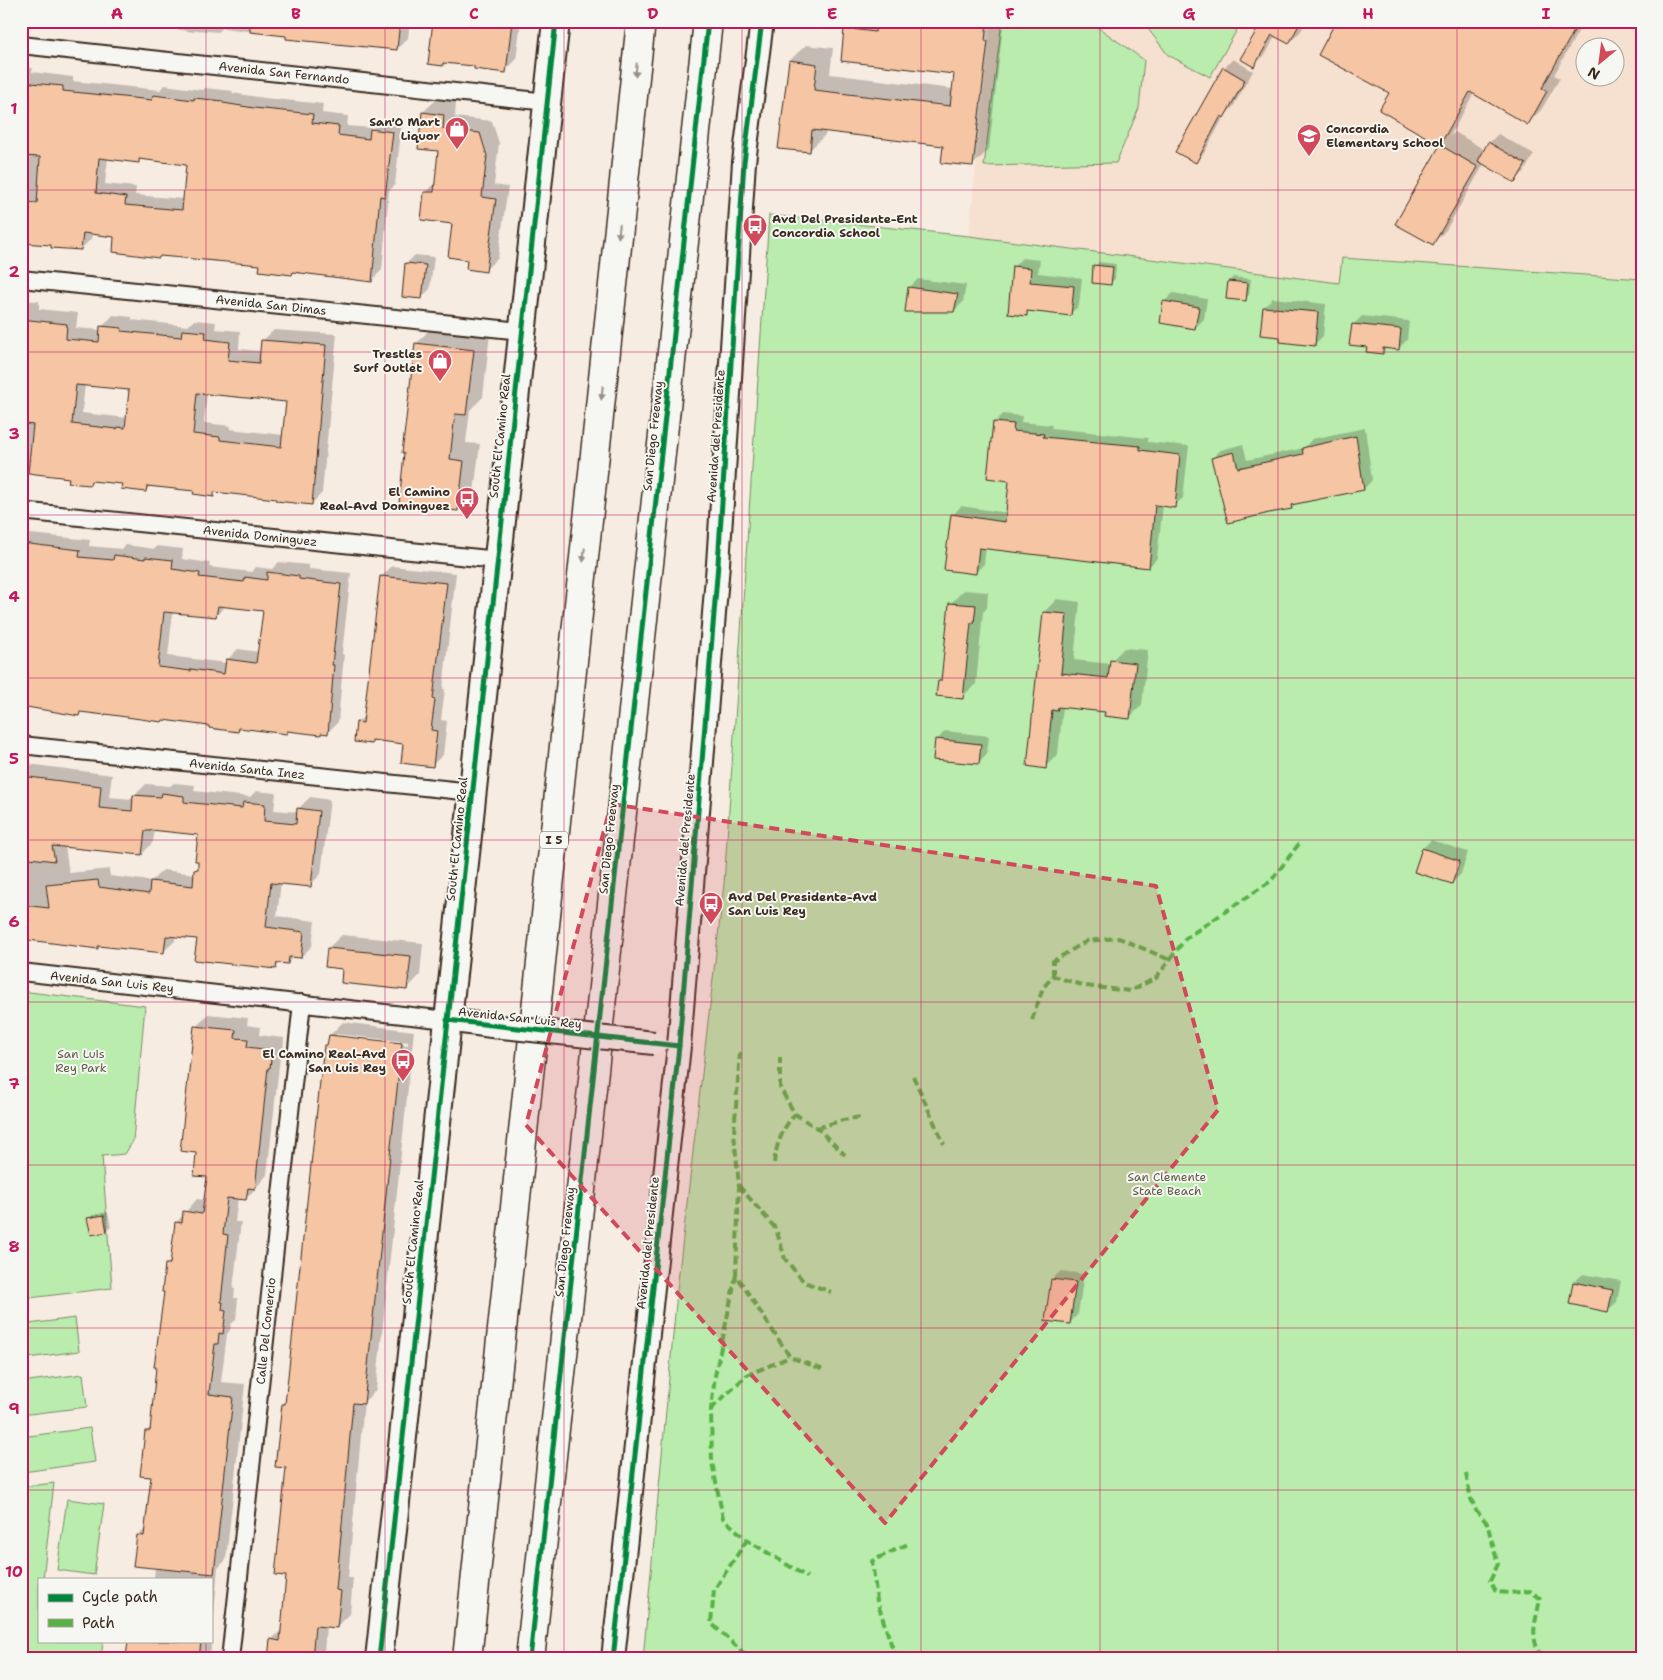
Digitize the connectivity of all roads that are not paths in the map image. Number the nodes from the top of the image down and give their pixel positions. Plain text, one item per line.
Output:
1 (556, 21) edge
2 (641, 21) edge
3 (708, 21) edge
4 (762, 21) edge
5 (21, 45) edge
6 (547, 102) junction
7 (21, 279) edge
8 (521, 331) junction
9 (21, 511) edge
10 (498, 560) junction
11 (21, 745) edge
12 (472, 792) junction
13 (21, 972) edge
14 (302, 1003) junction
15 (447, 1020) junction
16 (679, 1046) junction
17 (230, 1659) edge
18 (379, 1659) edge
19 (467, 1659) edge
20 (530, 1659) edge
21 (613, 1659) edge

1 - 6 main road, South El Camino Real
2 -> 19 highway, I 5
3 - 20 highway, San Diego Freeway
4 - 16 street, Avenida del Presidente
5 - 6 street, Avenida San Fernando
6 - 8 main road, South El Camino Real
7 - 8 street, Avenida San Dimas
8 - 10 main road, South El Camino Real
9 - 10 street, Avenida Dominguez
10 - 12 main road, South El Camino Real
11 - 12 street, Avenida Santa Inez
12 - 15 main road, South El Camino Real
13 - 14 street, Avenida San Luis Rey
14 - 15 street, Avenida San Luis Rey
14 - 17 street, Calle Del Comercio
15 - 16 street, Avenida San Luis Rey, bridge
15 - 18 main road, South El Camino Real
16 - 21 street, Avenida del Presidente

